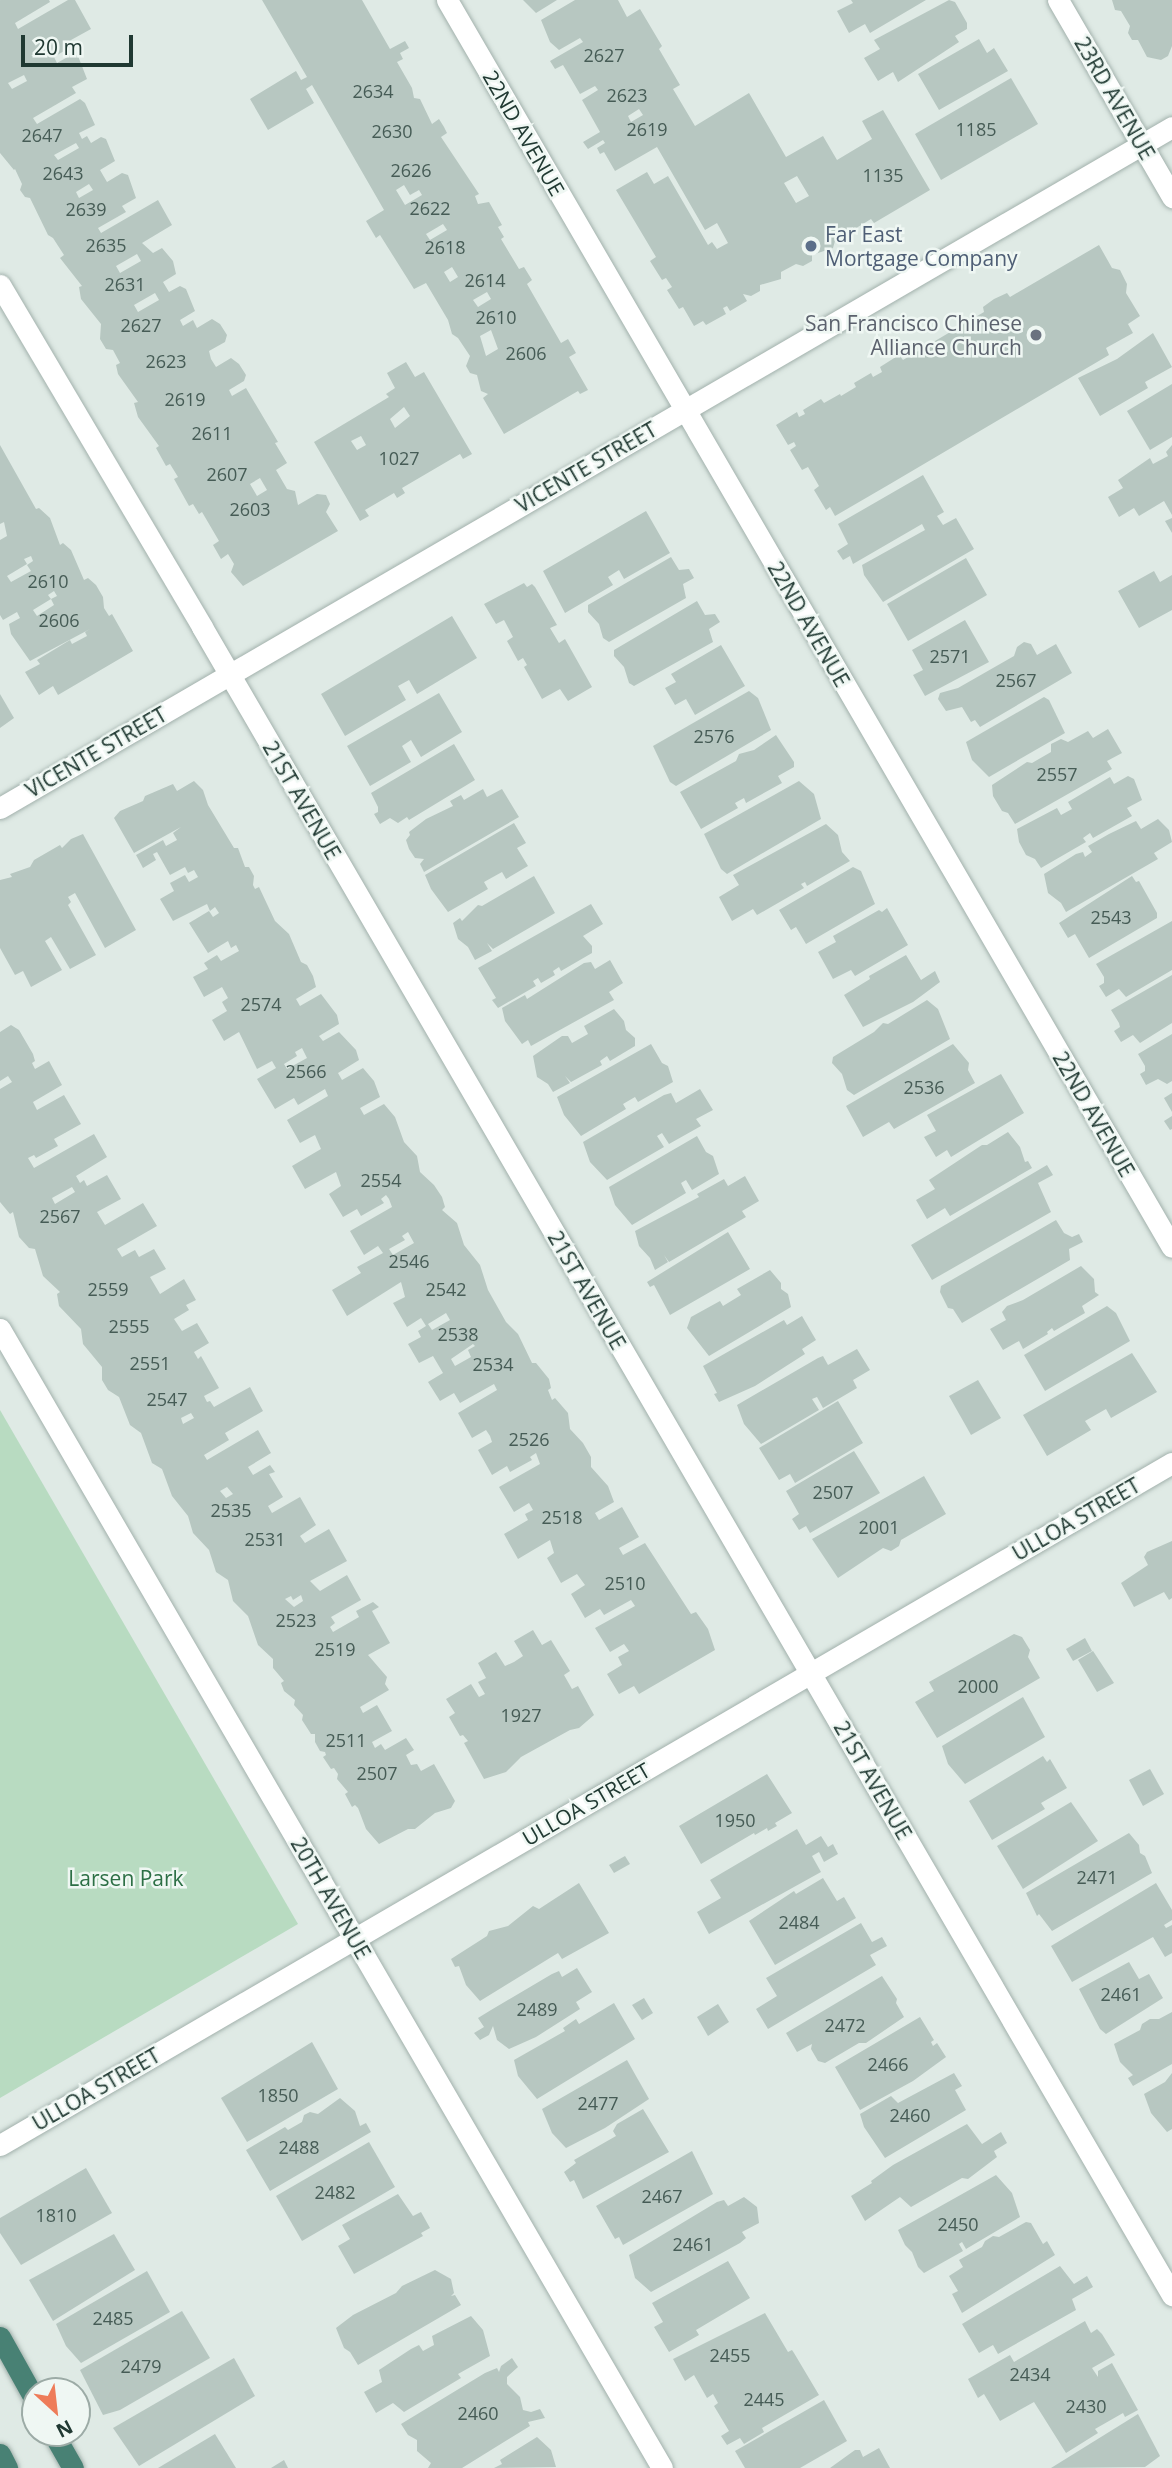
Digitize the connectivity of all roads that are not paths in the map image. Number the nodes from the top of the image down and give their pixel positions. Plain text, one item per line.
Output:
1 (447, 0) edge
2 (1058, 0) edge
3 (1172, 127) edge
4 (1141, 145) junction
5 (1172, 197) edge
6 (0, 285) edge
7 (685, 410) junction
8 (230, 674) junction
9 (0, 808) edge
10 (1172, 1247) edge
11 (0, 1329) edge
12 (1172, 1463) edge
13 (810, 1673) junction
14 (355, 1939) junction
15 (0, 2144) edge
16 (1172, 2295) edge
17 (0, 2337) edge
18 (22, 2377) edge
19 (61, 2447) edge
20 (0, 2455) edge
21 (7, 2468) edge
22 (73, 2468) edge
23 (662, 2468) edge

1 - 7 street, 22ND AVENUE
2 - 4 street, 23RD AVENUE
3 - 4 street, VICENTE STREET
4 - 5 street, 23RD AVENUE
4 - 7 street, VICENTE STREET
6 - 8 street, 21ST AVENUE
7 - 8 street, VICENTE STREET
7 - 10 street, 22ND AVENUE
8 - 9 street, VICENTE STREET
8 - 13 street, 21ST AVENUE
11 - 14 street, 20TH AVENUE
12 - 13 street, ULLOA STREET
13 - 14 street, ULLOA STREET
13 - 16 street, 21ST AVENUE
14 - 15 street, ULLOA STREET
14 - 23 street, 20TH AVENUE
17 - 18 highway
19 - 22 highway
20 - 21 highway

